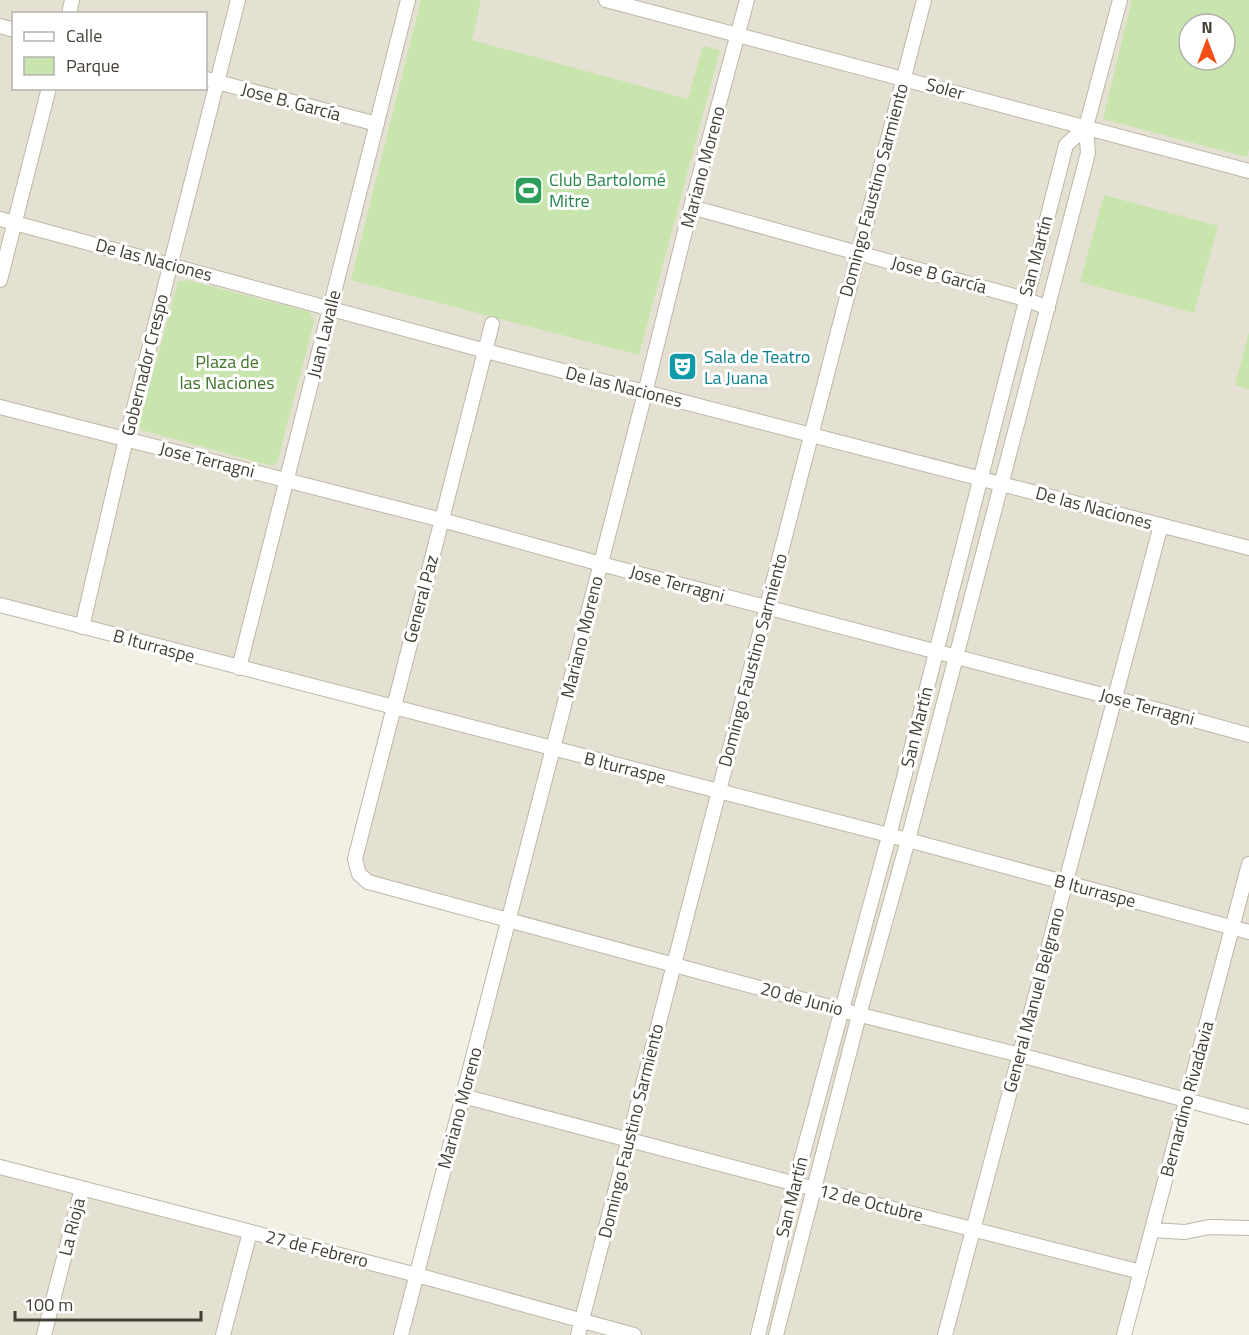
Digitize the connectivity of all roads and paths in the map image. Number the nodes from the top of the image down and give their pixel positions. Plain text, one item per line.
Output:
1 (238, 0) edge
2 (408, 0) edge
3 (606, 0) edge
4 (747, 0) edge
5 (924, 0) edge
6 (1120, 0) edge
7 (738, 35) junction
8 (903, 78) junction
9 (211, 81) edge
10 (48, 90) edge
11 (377, 124) junction
12 (1086, 127) junction
13 (1249, 171) edge
14 (691, 207) junction
15 (0, 219) edge
16 (15, 222) junction
17 (857, 253) junction
18 (171, 264) junction
19 (0, 280) edge
20 (1025, 299) junction
21 (331, 308) junction
22 (1048, 308) junction
23 (492, 324) dead end
24 (486, 351) junction
25 (645, 393) junction
26 (0, 407) edge
27 (811, 434) junction
28 (126, 439) junction
29 (980, 479) junction
30 (287, 480) junction
31 (1002, 483) junction
32 (442, 520) junction
33 (1161, 525) junction
34 (1249, 548) edge
35 (601, 564) junction
36 (0, 606) edge
37 (767, 607) junction
38 (81, 627) junction
39 (936, 652) junction
40 (956, 657) junction
41 (240, 668) junction
42 (1114, 698) junction
43 (393, 709) junction
44 (1249, 735) edge
45 (553, 750) junction
46 (718, 792) junction
47 (889, 836) junction
48 (908, 840) junction
49 (1249, 864) edge
50 (359, 874) joint
51 (1065, 883) junction
52 (509, 920) junction
53 (1232, 927) junction
54 (1249, 932) edge
55 (674, 964) junction
56 (840, 1010) junction
57 (859, 1015) junction
58 (1020, 1055) junction
59 (463, 1096) junction
60 (1187, 1099) junction
61 (1249, 1117) edge
62 (629, 1139) junction
63 (0, 1167) edge
64 (795, 1183) junction
65 (82, 1188) junction
66 (815, 1189) junction
67 (974, 1228) junction
68 (1249, 1228) edge
69 (1152, 1230) junction
70 (250, 1232) junction
71 (1141, 1272) junction
72 (417, 1275) junction
73 (582, 1320) junction
74 (44, 1335) edge
75 (223, 1335) edge
76 (401, 1335) edge
77 (578, 1335) edge
78 (634, 1335) edge
79 (758, 1335) edge
80 (777, 1335) edge
81 (945, 1335) edge
82 (1124, 1335) edge

1 - 9 street, Gobernador Crespo
2 - 11 street, Juan Lavalle
3 - 7 street, Soler
4 - 7 street, Mariano Moreno
5 - 8 street, Domingo Faustino Sarmiento
6 - 12 street, San Martín
7 - 8 street, Soler
7 - 14 street, Mariano Moreno
8 - 12 street, Soler
8 - 17 street, Domingo Faustino Sarmiento
9 - 11 street, Jose B. García
9 - 18 street, Gobernador Crespo
10 - 16 street
11 - 21 street, Juan Lavalle
12 - 13 street, Soler
12 - 20 street, San Martín
12 - 22 street, San Martín
14 - 17 street, Jose B García
14 - 25 street, Mariano Moreno
15 - 16 street, De las Naciones
16 - 18 street, De las Naciones
16 - 19 street
17 - 20 street, Jose B García
17 - 27 street, Domingo Faustino Sarmiento
18 - 21 street, De las Naciones
18 - 28 street, Gobernador Crespo
20 - 22 street, Jose B García
20 - 29 street, San Martín
21 - 24 street, De las Naciones
21 - 30 street, Juan Lavalle
22 - 31 street, San Martín
23 - 24 street, General Paz
24 - 25 street, De las Naciones
24 - 32 street, General Paz
25 - 27 street, De las Naciones
25 - 35 street, Mariano Moreno
26 - 28 street, Jose Terragni
27 - 29 street, De las Naciones
27 - 37 street, Domingo Faustino Sarmiento
28 - 30 street, Jose Terragni
28 - 38 street, Gobernador Crespo
29 - 31 street, De las Naciones
29 - 39 street, San Martín
30 - 32 street, Jose Terragni
30 - 41 street, Juan Lavalle
31 - 33 street, De las Naciones
31 - 40 street, San Martín
32 - 35 street, Jose Terragni
32 - 43 street, General Paz
33 - 34 street, De las Naciones
33 - 42 street, General Manuel Belgrano
35 - 37 street, Jose Terragni
35 - 45 street, Mariano Moreno
36 - 38 street, B Iturraspe
37 - 39 street, Jose Terragni
37 - 46 street, Domingo Faustino Sarmiento
38 - 41 street, B Iturraspe
39 - 40 street, Jose Terragni
39 - 47 street, San Martín
40 - 42 street, Jose Terragni
40 - 48 street, San Martín
41 - 43 street, B Iturraspe
42 - 44 street, Jose Terragni
42 - 51 street, General Manuel Belgrano
43 - 45 street, B Iturraspe
43 - 50 street, General Paz
45 - 46 street, B Iturraspe
45 - 52 street, Mariano Moreno
46 - 47 street, B Iturraspe
46 - 55 street, Domingo Faustino Sarmiento
47 - 48 street, B Iturraspe
47 - 56 street, San Martín
48 - 51 street, B Iturraspe
48 - 57 street, San Martín
49 - 53 street, Bernardino Rivadavia
50 - 52 street, 20 de Junio
51 - 53 street, B Iturraspe
51 - 58 street, General Manuel Belgrano
52 - 55 street, 20 de Junio
52 - 59 street, Mariano Moreno
53 - 54 street, B Iturraspe
53 - 60 street, Bernardino Rivadavia
55 - 56 street, 20 de Junio
55 - 62 street, Domingo Faustino Sarmiento
56 - 57 street, 20 de Junio
56 - 64 street, San Martín
57 - 58 street, 20 de Junio
57 - 66 street, San Martín
58 - 60 street, 20 de Junio
58 - 67 street, General Manuel Belgrano
59 - 62 street, 12 de Octubre
59 - 72 street, Mariano Moreno
60 - 61 street, 20 de Junio
60 - 69 street, Bernardino Rivadavia
62 - 64 street, 12 de Octubre
62 - 73 street, Domingo Faustino Sarmiento
63 - 65 street, 27 de Febrero
64 - 66 street, 12 de Octubre
64 - 79 street, San Martín
65 - 70 street, 27 de Febrero
65 - 74 street, La Rioja
66 - 67 street, 12 de Octubre
66 - 80 street, San Martín
67 - 71 street, 12 de Octubre
67 - 81 street, General Manuel Belgrano
68 - 69 street
69 - 71 street, Bernardino Rivadavia
70 - 72 street, 27 de Febrero
70 - 75 street
71 - 82 street, Bernardino Rivadavia
72 - 73 street, 27 de Febrero
72 - 76 street, Mariano Moreno
73 - 77 street, Domingo Faustino Sarmiento
73 - 78 street, 27 de Febrero

